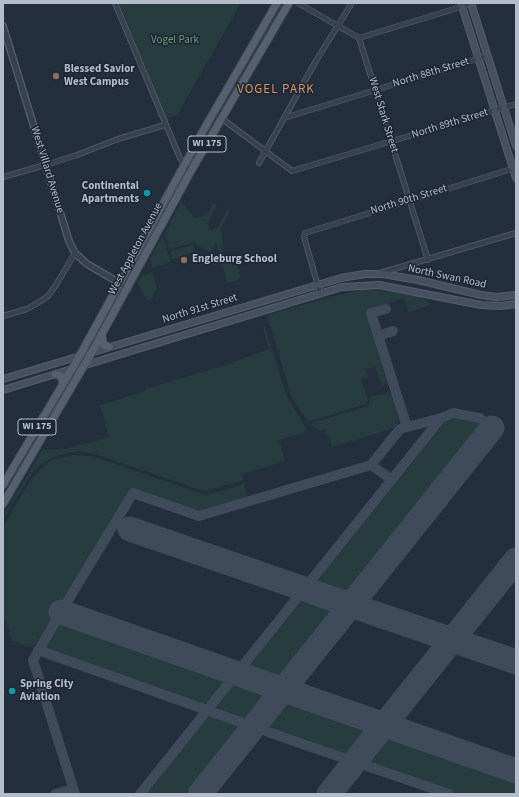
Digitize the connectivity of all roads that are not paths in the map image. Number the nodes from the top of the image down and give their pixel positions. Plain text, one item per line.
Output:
1 (115, 3) edge
2 (277, 3) edge
3 (289, 3) edge
4 (298, 3) edge
5 (352, 3) edge
6 (472, 3) edge
7 (462, 5) edge
8 (3, 26) edge
9 (338, 26) junction
10 (359, 38) junction
11 (487, 56) junction
12 (479, 58) junction
13 (375, 90) junction
14 (516, 104) edge
15 (504, 108) junction
16 (495, 110) junction
17 (214, 112) junction
18 (222, 118) junction
19 (284, 118) junction
20 (165, 125) junction
21 (391, 142) junction
22 (516, 146) edge
23 (265, 152) junction
24 (259, 163) dead end
25 (45, 165) junction
26 (185, 166) junction
27 (515, 168) edge
28 (191, 171) junction
29 (3, 177) edge
30 (516, 178) edge
31 (410, 200) junction
32 (516, 233) edge
33 (75, 253) junction
34 (428, 260) junction
35 (404, 267) junction
36 (375, 274) junction
37 (394, 276) junction
38 (120, 282) junction
39 (379, 284) junction
40 (318, 285) junction
41 (128, 288) junction
42 (320, 293) junction
43 (516, 295) edge
44 (516, 304) edge
45 (102, 314) junction
46 (3, 316) edge
47 (110, 320) junction
48 (103, 334) junction
49 (109, 347) junction
50 (92, 352) junction
51 (78, 357) junction
52 (85, 365) junction
53 (71, 369) junction
54 (55, 374) junction
55 (3, 379) edge
56 (63, 383) junction
57 (3, 390) edge
58 (3, 485) edge
59 (3, 504) edge

1 - 20 street
2 - 17 main road, West Appleton Avenue / WI 175
3 - 18 main road, West Appleton Avenue / WI 175
4 - 9 street
5 - 9 street
6 - 7 street
6 - 11 main road
7 - 10 street
7 - 12 main road
8 - 25 street, West Villard Avenue
9 - 10 street
9 - 19 street
10 - 13 street, West Stark Street
11 - 12 street, North 88th Street
11 - 15 main road
12 - 13 street, North 88th Street
12 - 16 main road
13 - 19 street, North 88th Street
13 - 21 street, West Stark Street
14 - 15 street, North 89th Street
15 - 16 street, North 89th Street
15 - 22 main road
16 - 21 street, North 89th Street
16 - 27 main road
17 - 18 street
17 - 26 main road, West Appleton Avenue / WI 175
18 - 23 street
18 - 28 main road, West Appleton Avenue / WI 175
19 - 23 street
20 - 25 street
20 - 26 street
21 - 23 street, North 89th Street
21 - 31 street, West Stark Street
23 - 24 street
25 - 29 street
25 - 33 street, West Villard Avenue
26 - 28 street
26 - 38 main road, West Appleton Avenue / WI 175
27 - 30 main road
27 - 31 street, North 90th Street
28 - 41 main road, West Appleton Avenue / WI 175
31 - 34 street, West Stark Street
31 - 40 street, North 90th Street
32 - 34 street, North 91st Street
33 - 38 street, West Villard Avenue
33 - 46 street
34 - 35 street, North 91st Street
35 - 36 street, North 91st Street
35 - 37 street, North 91st Street
36 - 37 main road, North Swan Road
36 - 40 main road, North 91st Street
37 - 39 main road
37 - 43 main road, North Swan Road
38 - 41 street, West Villard Avenue
38 - 45 main road, West Appleton Avenue / WI 175
39 - 42 main road, North 91st Street
39 - 44 main road, North Swan Road
40 - 42 street
40 - 49 main road, North 91st Street
41 - 47 main road, West Appleton Avenue / WI 175
42 - 52 main road, North 91st Street
45 - 47 main road
45 - 51 main road, West Appleton Avenue / WI 175
47 - 48 main road, West Appleton Avenue / WI 175
48 - 49 main road
48 - 50 main road, West Appleton Avenue / WI 175
49 - 50 main road, North 91st Street
50 - 51 main road, North 91st Street
50 - 52 main road, West Appleton Avenue / WI 175
51 - 53 main road, West Appleton Avenue / WI 175
51 - 55 main road, North 91st Street
52 - 53 main road, North 91st Street
52 - 59 main road, West Appleton Avenue / WI 175
53 - 54 main road, North 91st Street
53 - 56 main road, West Appleton Avenue / WI 175
54 - 56 main road
54 - 57 main road, North 91st Street
56 - 58 main road, West Appleton Avenue / WI 175

